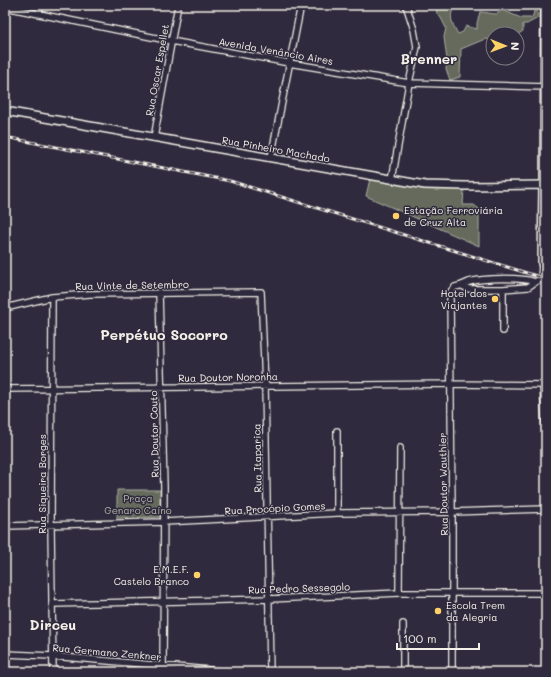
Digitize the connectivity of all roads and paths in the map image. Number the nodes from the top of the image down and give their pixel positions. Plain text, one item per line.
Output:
1 (40, 5) edge
2 (178, 5) edge
3 (300, 5) edge
4 (406, 5) edge
5 (544, 5) edge
6 (5, 7) edge
7 (39, 13) junction
8 (171, 41) junction
9 (289, 63) junction
10 (409, 83) junction
11 (544, 87) edge
12 (5, 111) edge
13 (154, 138) junction
14 (271, 158) junction
15 (392, 180) junction
16 (544, 185) edge
17 (544, 265) edge
18 (534, 282) junction
19 (462, 286) junction
20 (503, 289) junction
21 (158, 292) junction
22 (261, 292) joint
23 (52, 297) junction
24 (5, 308) edge
25 (503, 331) dead end
26 (450, 384) junction
27 (265, 385) junction
28 (545, 385) edge
29 (162, 387) junction
30 (51, 388) junction
31 (5, 389) edge
32 (337, 431) dead end
33 (546, 438) edge
34 (400, 448) dead end
35 (546, 509) edge
36 (452, 512) junction
37 (337, 513) junction
38 (399, 513) junction
39 (267, 517) junction
40 (164, 522) junction
41 (5, 526) edge
42 (51, 526) junction
43 (398, 593) junction
44 (452, 593) junction
45 (546, 593) edge
46 (270, 598) junction
47 (163, 602) junction
48 (52, 604) junction
49 (403, 624) dead end
50 (5, 654) edge
51 (52, 656) junction
52 (163, 669) edge
53 (53, 672) edge
54 (232, 672) edge
55 (270, 672) edge
56 (403, 672) edge
57 (452, 672) edge

1 - 7 street
2 - 8 street, Rua Oscar Espellet
3 - 9 street
4 - 10 street
5 - 11 street
6 - 7 street, Avenida Venâncio Aires
7 - 8 street, Avenida Venâncio Aires
8 - 9 street, Avenida Venâncio Aires
8 - 13 street, Rua Oscar Espellet
9 - 10 street, Avenida Venâncio Aires
9 - 14 street
10 - 11 street, Avenida Venâncio Aires
10 - 15 street
11 - 16 street
12 - 13 main road, Rua Pinheiro Machado
13 - 14 main road, Rua Pinheiro Machado
14 - 15 main road, Rua Pinheiro Machado
15 - 16 main road, Rua Pinheiro Machado
16 - 17 main road
17 - 18 street
18 - 19 street
18 - 20 street
19 - 20 street
19 - 26 street, Rua Doutor Wauthier
20 - 25 street
21 - 22 street, Rua Vinte de Setembro
21 - 23 street, Rua Vinte de Setembro
21 - 29 street, Rua Doutor Couto
22 - 27 street, Rua Itaparica
23 - 24 street, Rua Vinte de Setembro
23 - 30 street, Rua Siqueira Borges
26 - 27 street, Rua Doutor Noronha
26 - 28 street, Rua Doutor Noronha
26 - 36 street, Rua Doutor Wauthier
27 - 29 street, Rua Doutor Noronha
27 - 39 street, Rua Itaparica
28 - 33 street
29 - 30 street, Rua Doutor Noronha
29 - 40 street, Rua Doutor Couto
30 - 31 street, Rua Doutor Noronha
30 - 42 street, Rua Siqueira Borges
32 - 37 street
34 - 38 street
35 - 36 street, Rua Procópio Gomes
36 - 38 street, Rua Procópio Gomes
36 - 44 street, Rua Doutor Wauthier
37 - 38 street, Rua Procópio Gomes
37 - 39 street, Rua Procópio Gomes
38 - 43 street
39 - 40 street, Rua Procópio Gomes
39 - 46 street, Rua Itaparica
40 - 42 street, Rua Procópio Gomes
40 - 47 street, Rua Doutor Couto
41 - 42 street, Rua Procópio Gomes
42 - 48 street, Rua Siqueira Borges
43 - 44 street, Rua Pedro Sessegolo
43 - 46 street, Rua Pedro Sessegolo
44 - 45 street, Rua Pedro Sessegolo
44 - 57 street, Rua Doutor Wauthier
46 - 47 street, Rua Pedro Sessegolo
46 - 55 street, Rua Itaparica
47 - 48 street, Rua Pedro Sessegolo
47 - 52 street, Rua Doutor Couto
48 - 51 street, Rua Siqueira Borges
49 - 56 street
50 - 51 street, Rua Germano Zenkner
51 - 52 street, Rua Germano Zenkner
51 - 53 street, Rua Siqueira Borges
52 - 54 street, Rua Germano Zenkner

